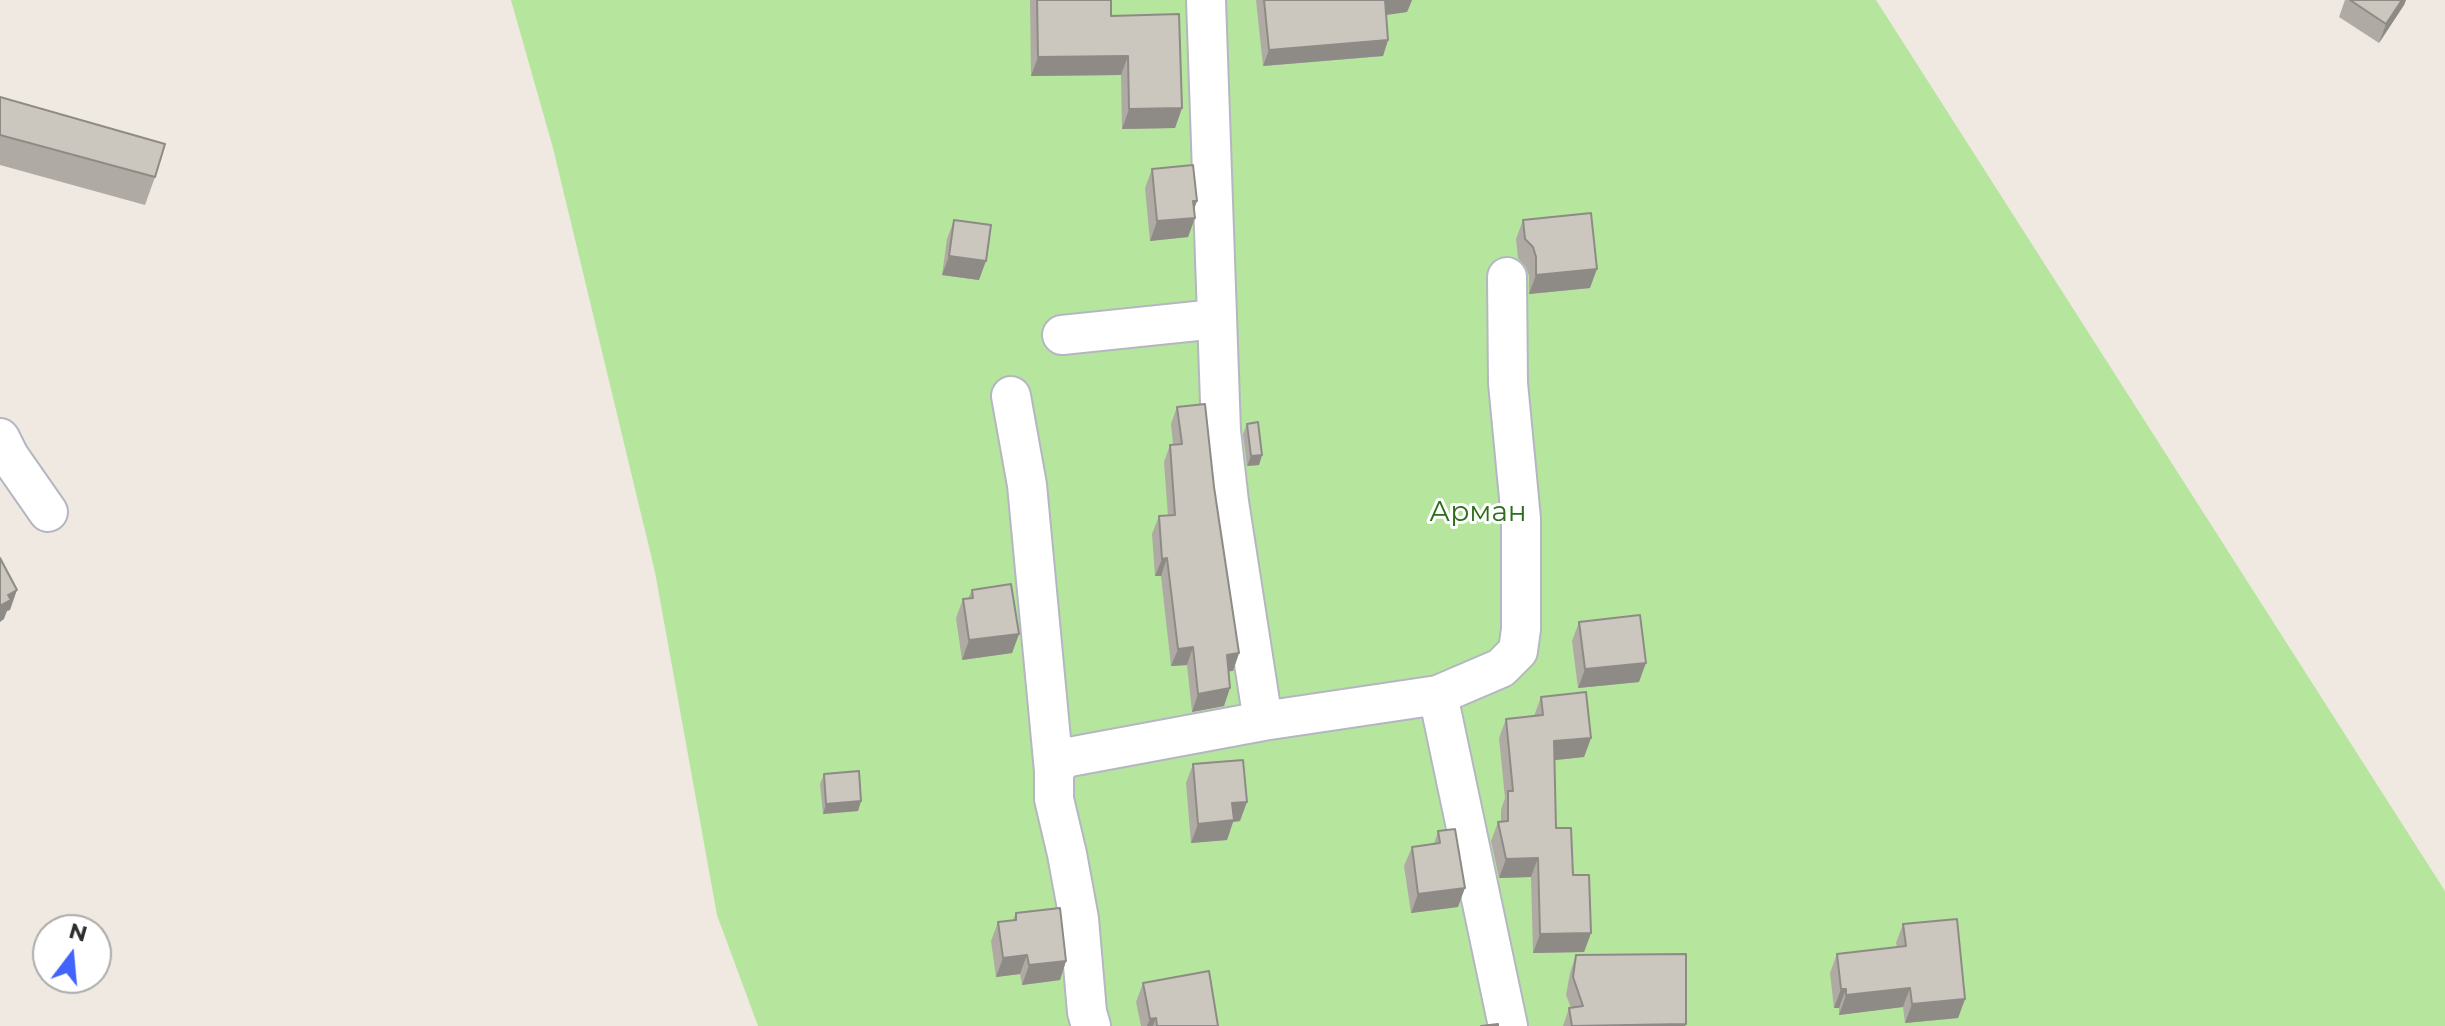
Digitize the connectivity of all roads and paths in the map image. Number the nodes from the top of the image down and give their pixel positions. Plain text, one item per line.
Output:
1 (1206, 0) edge
2 (1507, 277) dead end
3 (1216, 319) junction
4 (1062, 335) dead end
5 (1011, 396) dead end
6 (0, 438) edge
7 (48, 512) dead end
8 (1438, 695) junction
9 (1263, 721) junction
10 (1054, 771) junction
11 (1091, 1026) edge
12 (1508, 1026) edge

1 - 3 street
2 - 8 street
3 - 4 street
3 - 9 street
5 - 10 street
6 - 7 street
8 - 9 street
8 - 12 street
9 - 10 street
10 - 11 street

